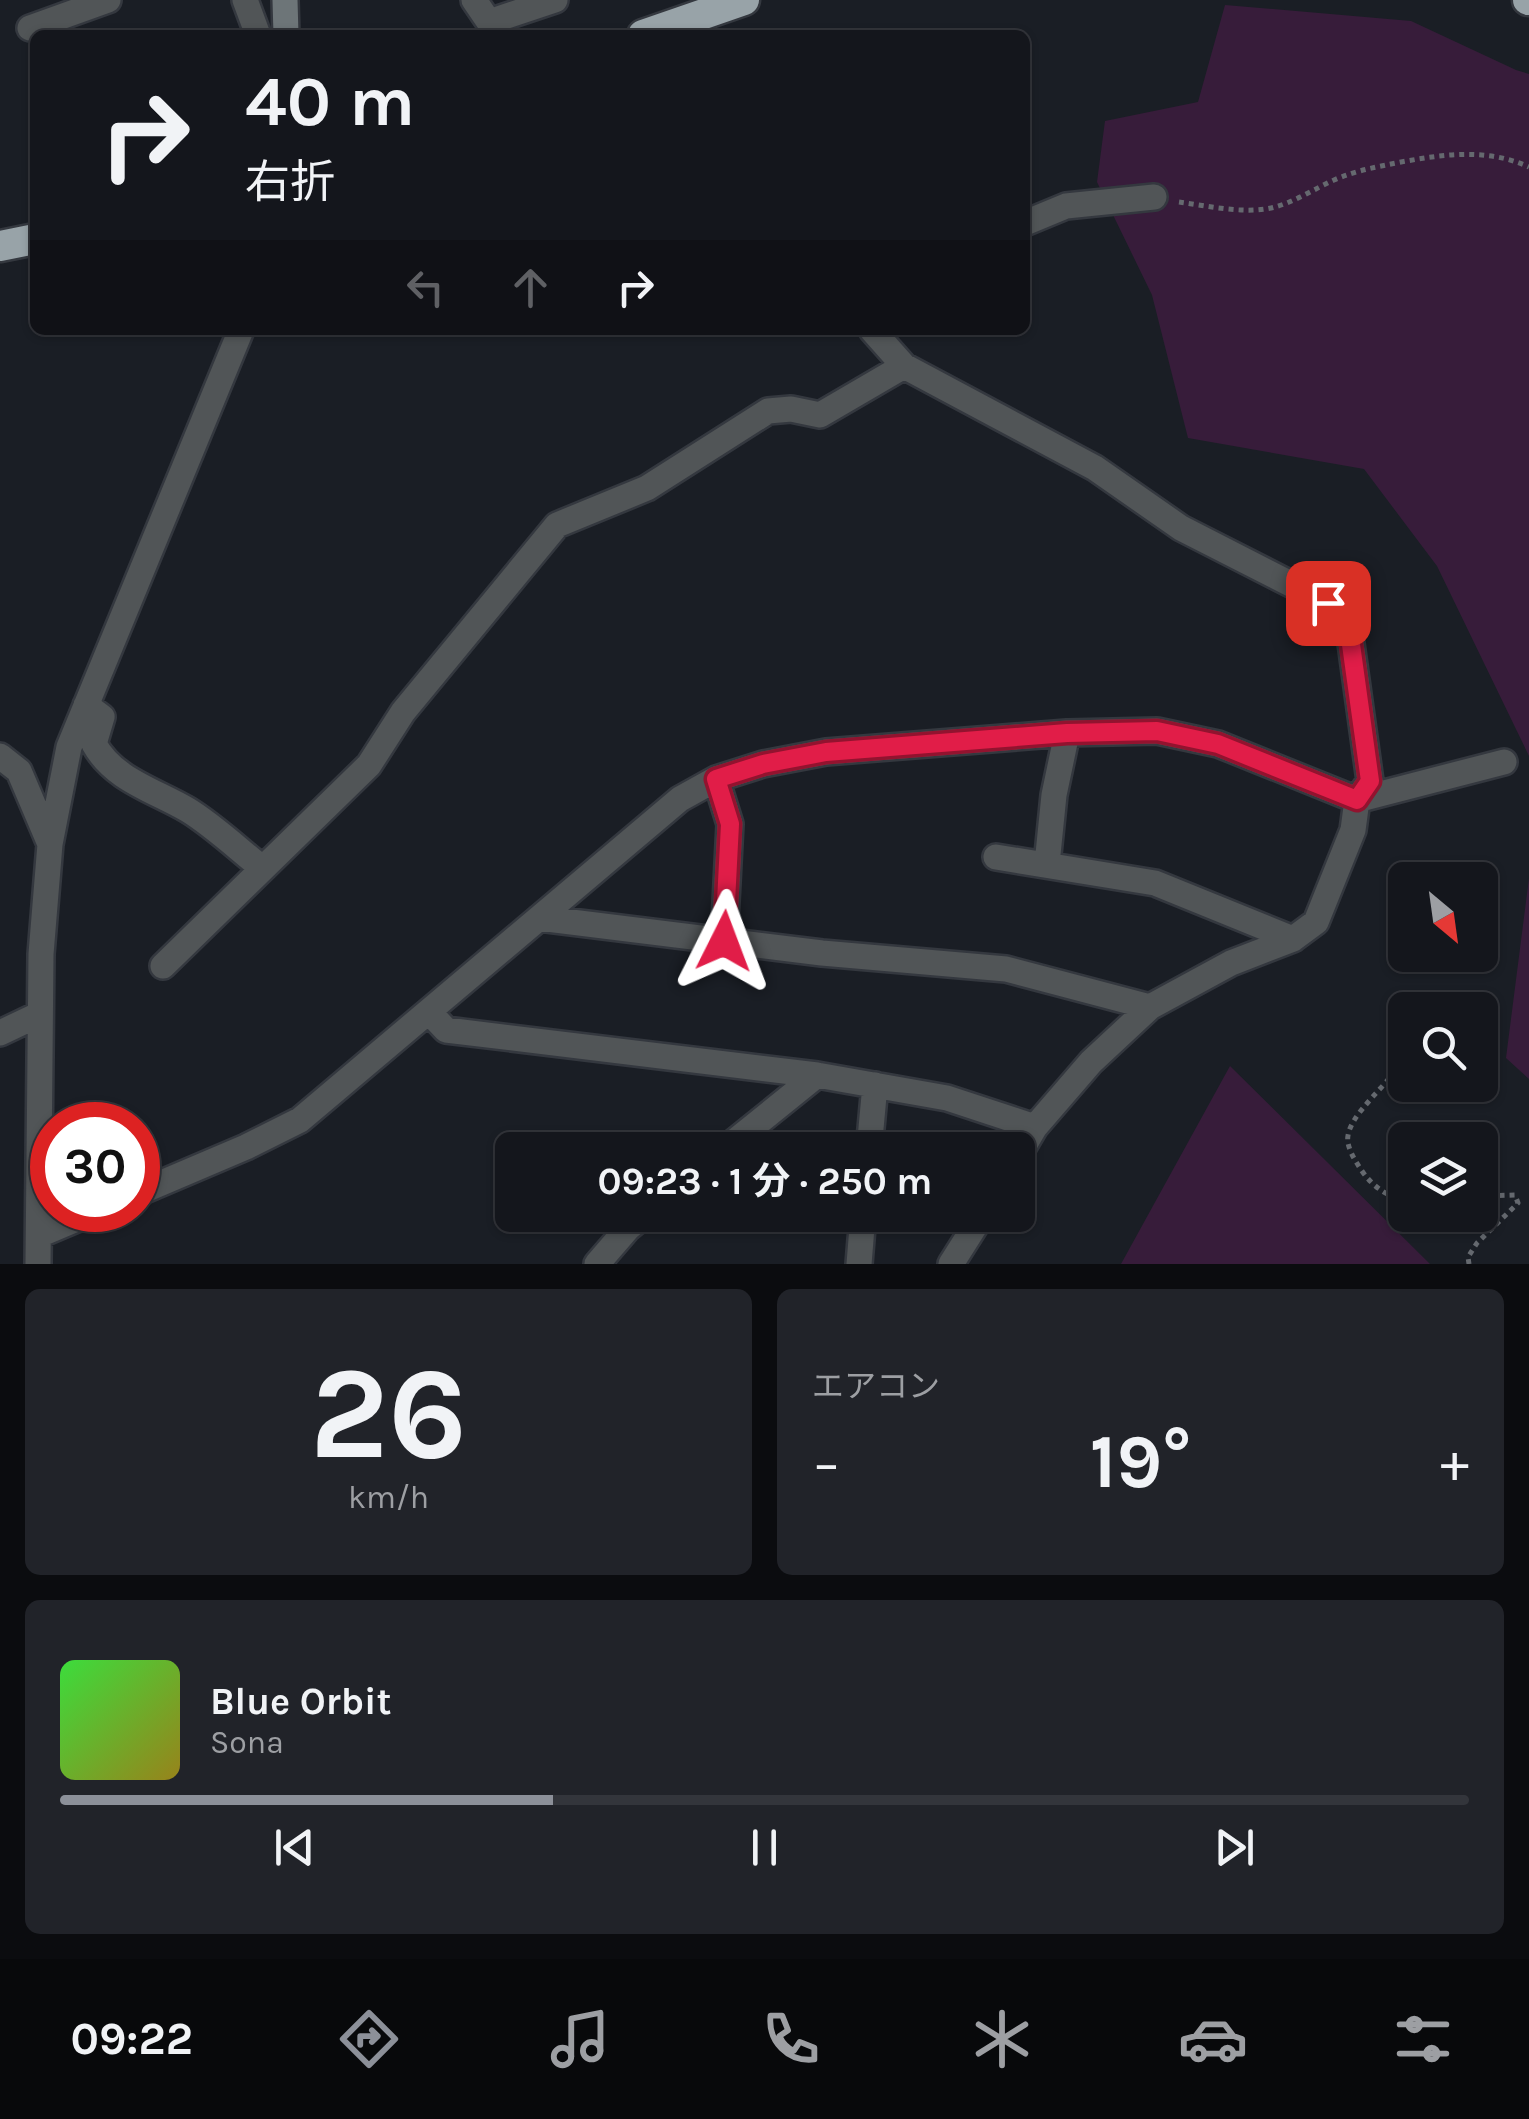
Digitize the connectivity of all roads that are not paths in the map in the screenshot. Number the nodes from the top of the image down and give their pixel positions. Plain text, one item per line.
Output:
1 (108, 0) edge
2 (245, 0) edge
3 (286, 0) edge
4 (474, 0) edge
5 (556, 0) edge
6 (744, 0) edge
7 (30, 28) dead end
8 (256, 30) edge
9 (286, 30) edge
10 (657, 30) edge
11 (1154, 198) road end
12 (1030, 221) edge
13 (30, 240) edge
14 (0, 246) edge
15 (239, 335) edge
16 (876, 335) edge
17 (904, 366) junction
18 (86, 705) junction
19 (1067, 733) junction
20 (0, 756) edge
21 (1504, 762) dead end
22 (716, 779) junction
23 (1357, 800) junction
24 (50, 844) junction
25 (996, 858) dead end
26 (1047, 864) junction
27 (262, 868) junction
28 (539, 918) junction
29 (1293, 938) junction
30 (724, 941) junction
31 (164, 966) dead end
32 (1150, 1007) junction
33 (429, 1012) junction
34 (40, 1014) junction
35 (0, 1033) edge
36 (817, 1075) junction
37 (875, 1085) junction
38 (1035, 1127) junction
39 (746, 1132) edge
40 (871, 1132) edge
41 (1032, 1132) edge
42 (160, 1184) edge
43 (48, 1232) edge
44 (625, 1232) edge
45 (862, 1232) edge
46 (972, 1232) edge
47 (39, 1236) junction
48 (954, 1263) edge
49 (38, 1264) edge
50 (597, 1264) edge
51 (859, 1264) edge

1 - 7 street
2 - 8 street
3 - 9 street
4 - 5 street
6 - 10 highway
11 - 12 street
13 - 14 highway
15 - 18 street
16 - 17 street
17 - 23 street
17 - 27 street
18 - 24 street
18 - 27 street
19 - 22 street
19 - 23 street
19 - 26 street
20 - 24 street
21 - 23 street
22 - 28 street
22 - 30 street
23 - 29 street
24 - 34 street
25 - 26 street
26 - 29 street
27 - 31 street
28 - 30 street
28 - 33 street
29 - 32 street
30 - 32 street
32 - 38 street
33 - 36 street
33 - 42 street
34 - 35 street
34 - 47 street
36 - 37 street
36 - 39 street
37 - 38 street
37 - 40 street
38 - 41 street
43 - 47 street
44 - 50 street
45 - 51 street
46 - 48 street
47 - 49 street

